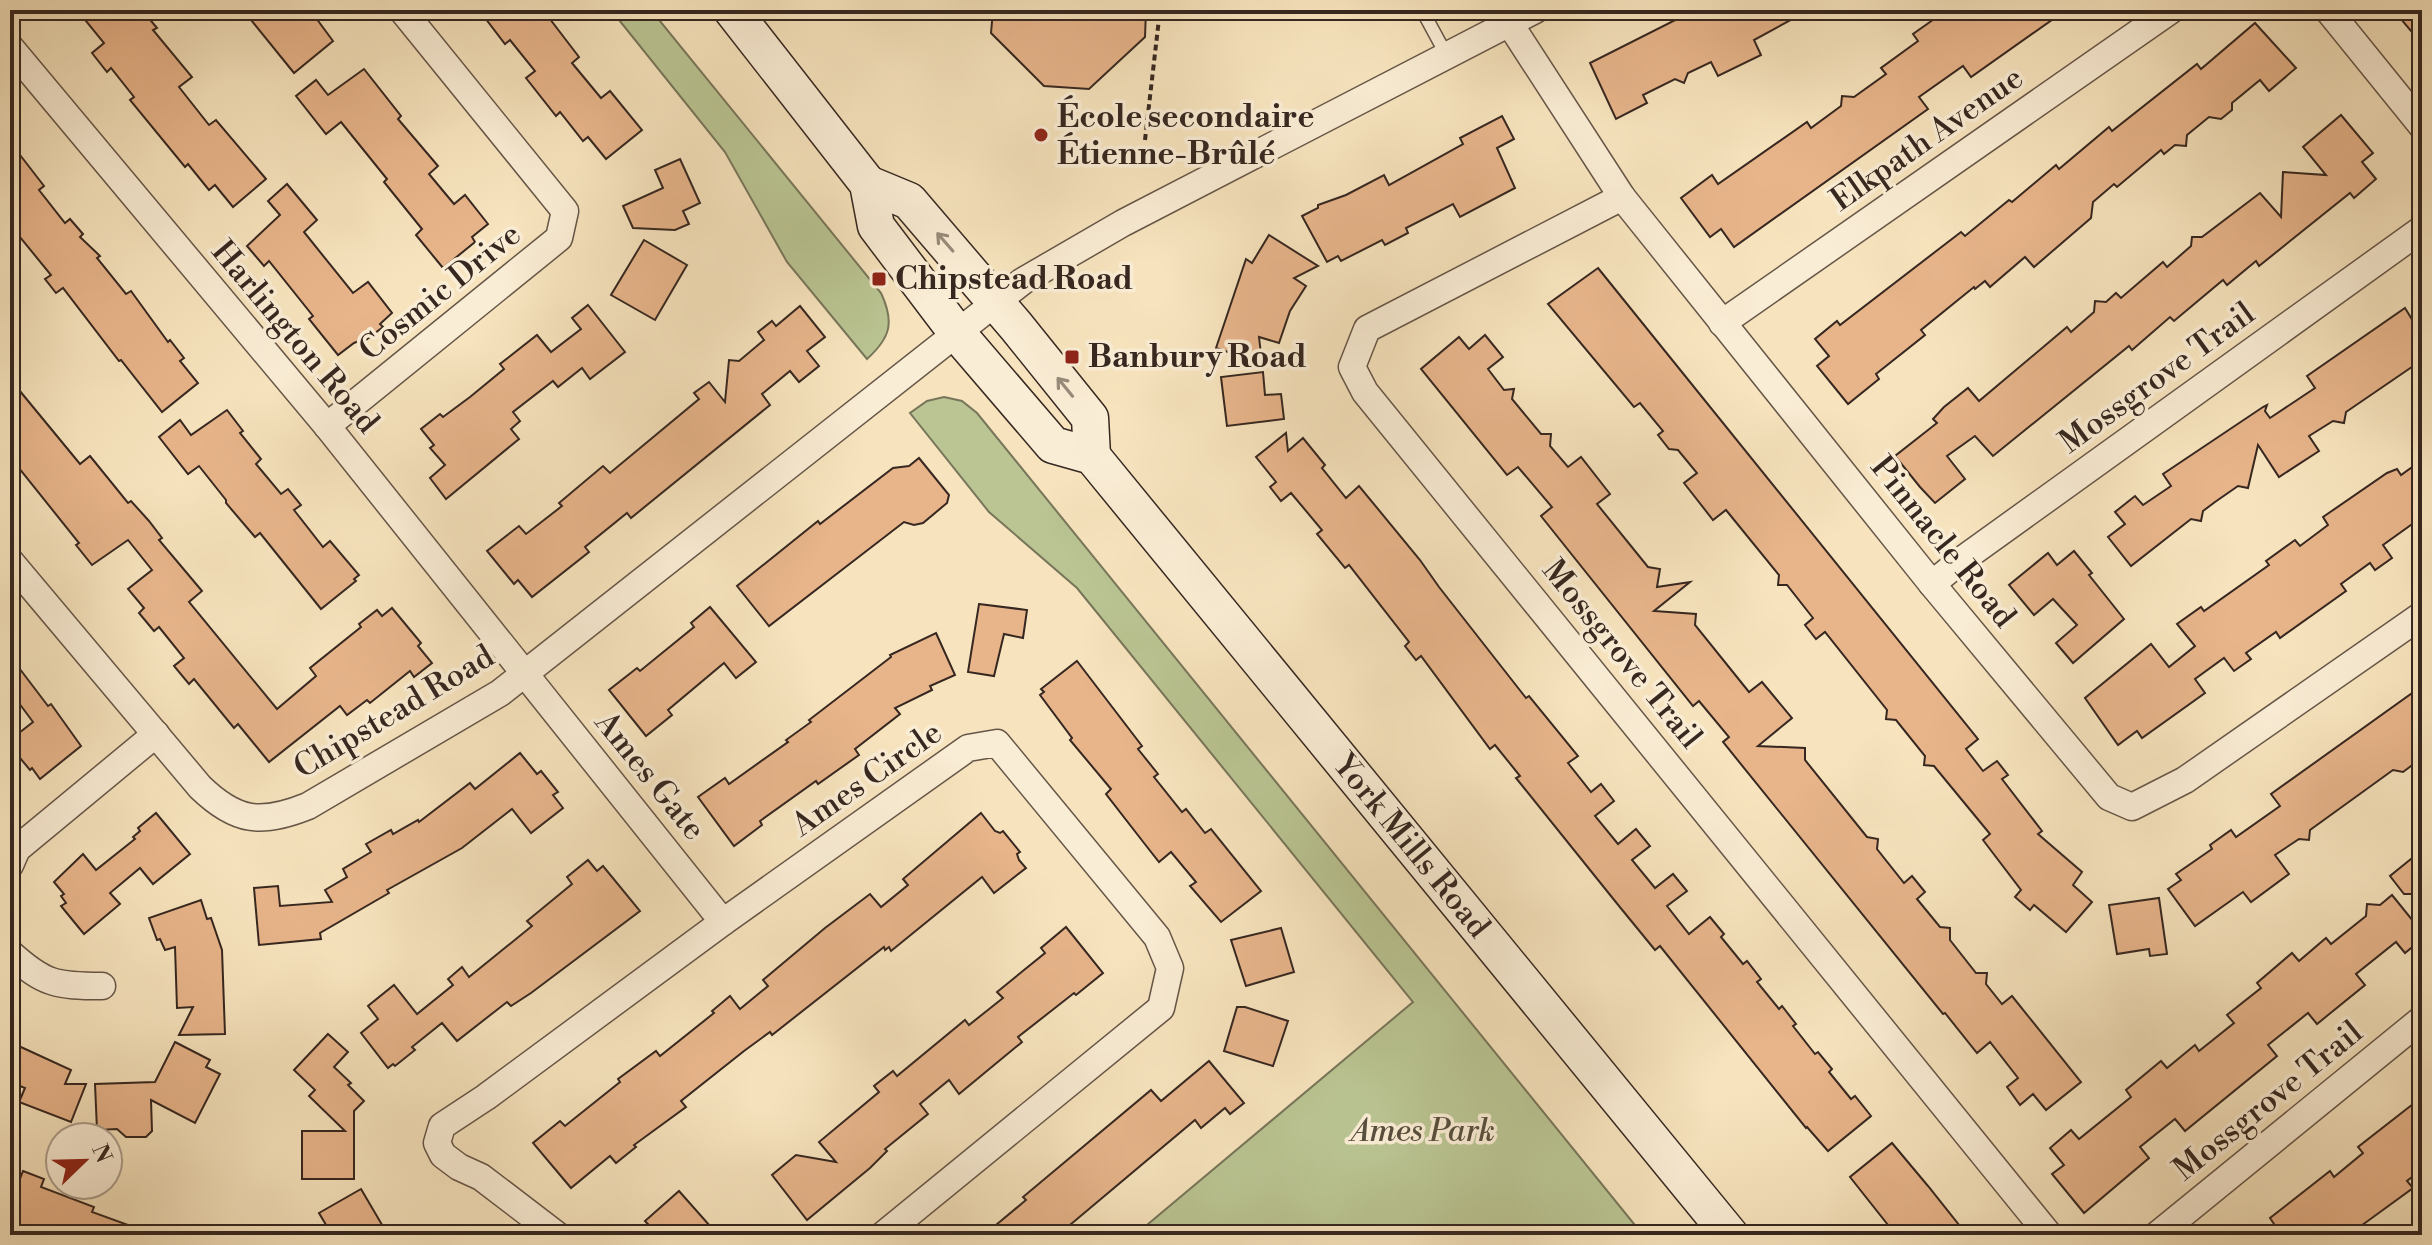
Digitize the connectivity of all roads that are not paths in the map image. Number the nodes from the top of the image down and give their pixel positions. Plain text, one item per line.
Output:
1 (402, 10) edge
2 (732, 10) edge
3 (1535, 10) edge
4 (2171, 10) edge
5 (2328, 10) edge
6 (1424, 11) edge
7 (1510, 24) junction
8 (10, 47) edge
9 (1447, 56) junction
10 (2422, 126) edge
11 (868, 184) junction
12 (1622, 197) junction
13 (2422, 229) edge
14 (995, 301) junction
15 (1722, 323) junction
16 (957, 333) junction
17 (327, 426) junction
18 (1092, 456) junction
19 (10, 561) edge
20 (1932, 584) junction
21 (2422, 615) edge
22 (524, 673) junction
23 (156, 734) junction
24 (10, 865) edge
25 (723, 922) junction
26 (10, 953) edge
27 (102, 986) dead end
28 (2422, 1019) edge
29 (557, 1235) edge
30 (883, 1235) edge
31 (1730, 1235) edge
32 (2049, 1235) edge
33 (2157, 1235) edge

1 - 17 street, Cosmic Drive
2 - 11 main road
3 - 7 street
4 - 15 street, Elkpath Avenue
5 - 10 street
6 - 9 lane
7 - 9 street
7 - 12 street, Pinnacle Road
8 - 17 street, Harlington Road
9 - 14 street
14 -> 11 main road
11 - 16 main road
12 - 15 street, Pinnacle Road
12 - 32 street, Mossgrove Trail
13 - 20 street, Mossgrove Trail
14 - 16 street, Chipstead Road
18 -> 14 main road
15 - 20 street, Pinnacle Road
16 - 18 main road
16 - 22 street, Chipstead Road
17 - 22 street, Harlington Road
18 - 31 main road, York Mills Road
19 - 23 street, Chipstead Road
20 - 21 street, Pinnacle Road
22 - 23 street, Chipstead Road
22 - 25 street, Ames Gate
23 - 24 street
25 - 29 street, Ames Circle
25 - 30 street, Ames Circle
26 - 27 street
28 - 33 street, Mossgrove Trail

